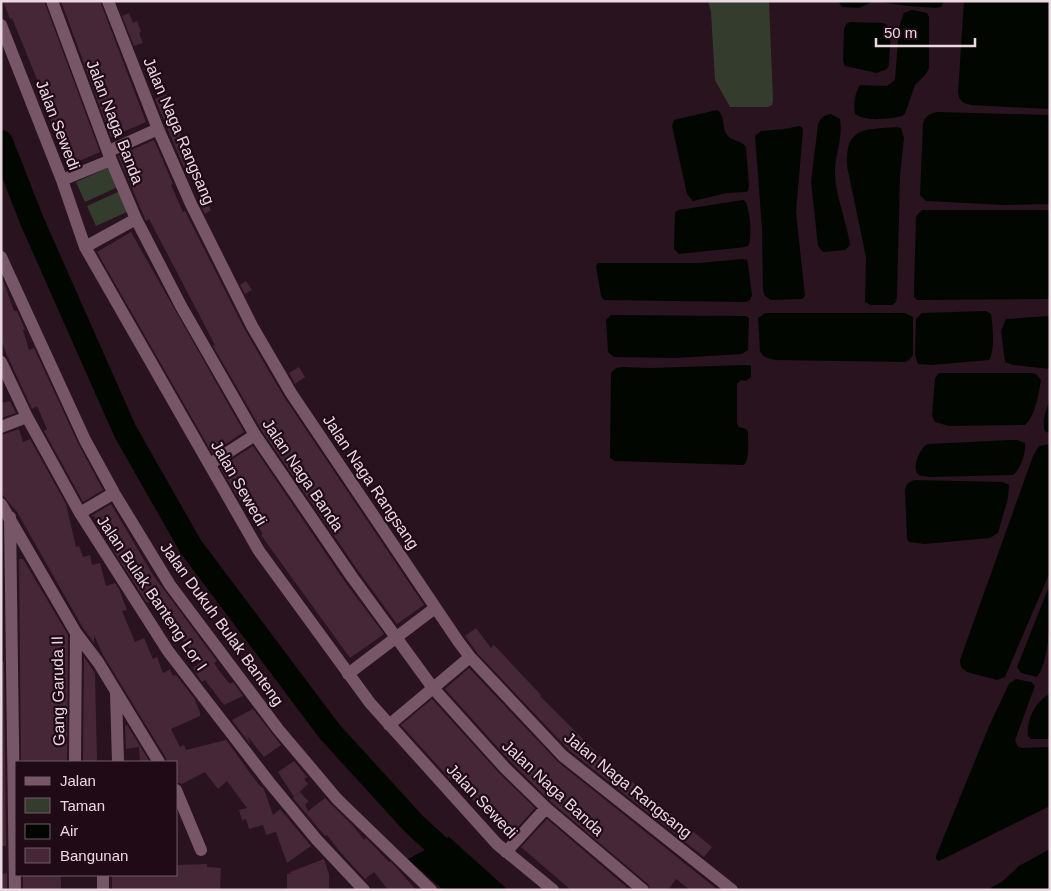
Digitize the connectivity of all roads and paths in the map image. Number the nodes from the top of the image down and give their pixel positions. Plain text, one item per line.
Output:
1 (52, 1) edge
2 (108, 1) edge
3 (1, 25) edge
4 (158, 129) junction
5 (110, 156) junction
6 (62, 180) junction
7 (136, 219) junction
8 (85, 247) junction
9 (1, 257) edge
10 (1, 362) edge
11 (27, 417) junction
12 (1, 427) edge
13 (255, 435) junction
14 (210, 464) junction
15 (114, 493) junction
16 (1, 504) edge
17 (80, 513) junction
18 (10, 516) junction
19 (435, 608) junction
20 (76, 633) junction
21 (395, 637) junction
22 (470, 656) junction
23 (348, 674) junction
24 (433, 688) junction
25 (116, 693) junction
26 (389, 725) junction
27 (75, 761) edge
28 (118, 761) edge
29 (158, 761) edge
30 (178, 795) edge
31 (546, 808) junction
32 (201, 850) dead end
33 (15, 851) edge
34 (506, 852) junction
35 (103, 876) edge
36 (15, 890) edge
37 (103, 890) edge
38 (364, 890) edge
39 (431, 890) edge
40 (553, 890) edge
41 (643, 890) edge
42 (732, 890) edge

1 - 5 street, Jalan Naga Banda
2 - 4 street, Jalan Naga Rangsang
3 - 6 street, Jalan Sewedi
4 - 5 street
4 - 19 street, Jalan Naga Rangsang
5 - 6 street
5 - 7 street, Jalan Naga Banda
6 - 8 street, Jalan Sewedi
7 - 8 street
7 - 13 street, Jalan Naga Banda
8 - 14 street, Jalan Sewedi
9 - 15 street, Jalan Dukuh Bulak Banteng
10 - 11 street, Jalan Bulak Banteng Lor I
11 - 12 street
11 - 17 street, Jalan Bulak Banteng Lor I
13 - 14 street
13 - 21 street, Jalan Naga Banda
14 - 23 street, Jalan Sewedi
15 - 17 street
15 - 39 street, Jalan Dukuh Bulak Banteng
16 - 18 street, Gang Garuda II
17 - 38 street, Jalan Bulak Banteng Lor I
18 - 20 street, Gang Garuda II
18 - 33 street
19 - 21 street
19 - 22 street, Jalan Naga Rangsang
20 - 25 street
20 - 27 street, Gang Garuda II
21 - 23 street
21 - 24 street, Jalan Naga Banda
22 - 24 street
22 - 42 street, Jalan Naga Rangsang
23 - 26 street, Jalan Sewedi
24 - 26 street
24 - 31 street, Jalan Naga Banda
25 - 28 street
25 - 29 street
26 - 34 street, Jalan Sewedi
30 - 32 street
31 - 34 street
31 - 41 street, Jalan Naga Banda
33 - 36 street
34 - 40 street, Jalan Sewedi
35 - 37 street

